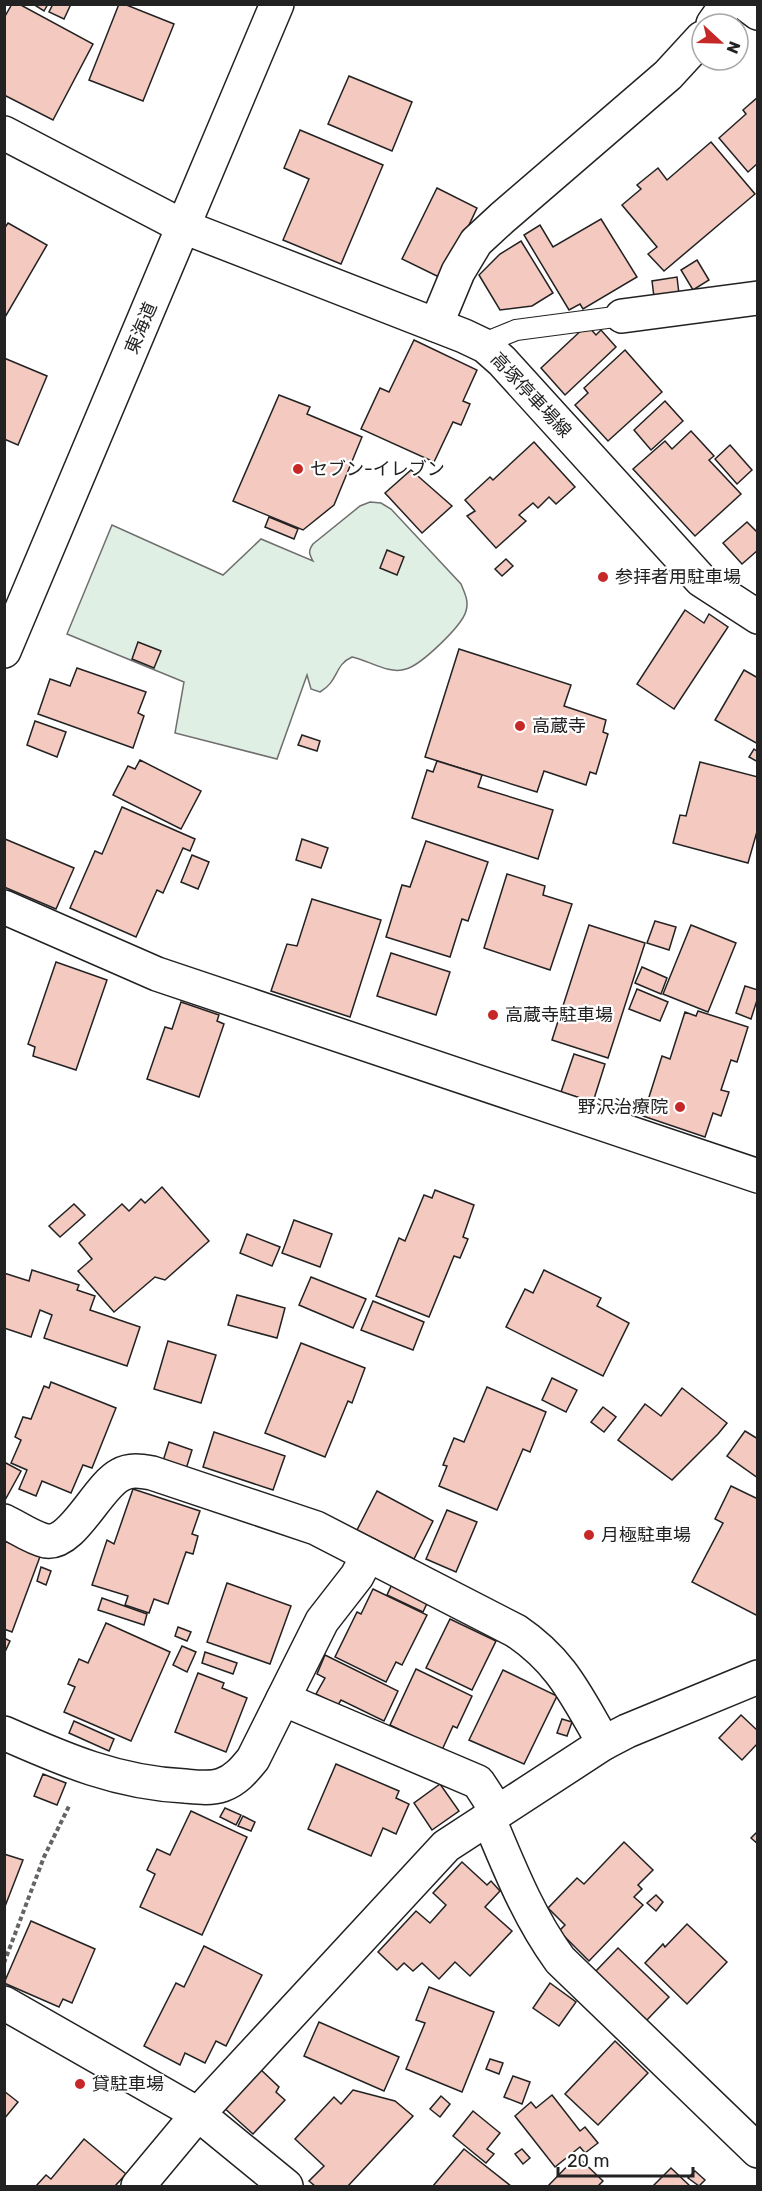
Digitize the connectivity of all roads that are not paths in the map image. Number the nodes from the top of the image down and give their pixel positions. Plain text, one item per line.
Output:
1 (277, 4) edge
2 (746, 4) edge
3 (758, 14) edge
4 (690, 51) edge
5 (4, 133) edge
6 (184, 227) junction
7 (758, 298) edge
8 (622, 316) joint
9 (436, 325) junction
10 (484, 346) junction
11 (758, 617) edge
12 (4, 651) edge
13 (4, 907) edge
14 (758, 1176) edge
15 (4, 1521) edge
16 (368, 1555) junction
17 (758, 1677) edge
18 (283, 1699) junction
19 (4, 1733) edge
20 (604, 1743) junction
21 (492, 1814) junction
22 (4, 2003) edge
23 (198, 2114) junction
24 (758, 2151) edge
25 (138, 2187) edge
26 (286, 2187) edge

1 - 6 main road, 東海道
2 - 3 main road
4 - 9 main road
5 - 6 main road, 高塚停車場線
6 - 9 main road, 高塚停車場線
6 - 12 main road, 東海道
7 - 8 main road
8 - 10 lane
9 - 10 main road, 高塚停車場線
10 - 11 main road, 高塚停車場線
13 - 14 main road
15 - 16 main road
16 - 18 main road
16 - 20 main road
17 - 20 main road
18 - 19 main road
18 - 21 main road
20 - 21 main road
21 - 23 main road
21 - 24 main road
22 - 23 main road
23 - 25 main road
23 - 26 main road

